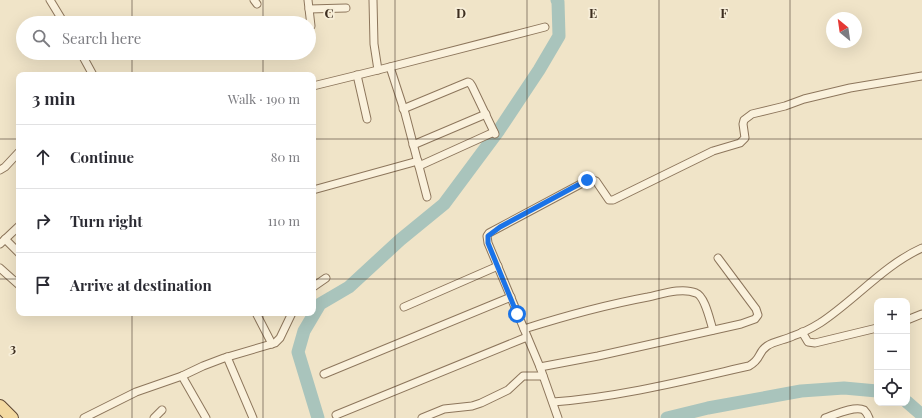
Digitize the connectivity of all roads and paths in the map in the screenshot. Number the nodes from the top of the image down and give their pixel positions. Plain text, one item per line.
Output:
1 (50, 0) edge
2 (308, 0) edge
3 (373, 0) edge
4 (346, 8) dead end
5 (309, 9) junction
6 (60, 16) edge
7 (310, 16) edge
8 (545, 27) dead end
9 (85, 60) edge
10 (390, 67) junction
11 (378, 70) junction
12 (91, 72) edge
13 (357, 75) junction
14 (922, 76) edge
15 (316, 85) edge
16 (403, 109) junction
17 (486, 114) junction
18 (367, 119) dead end
19 (414, 145) junction
20 (16, 155) edge
21 (418, 163) junction
22 (0, 170) edge
23 (316, 189) edge
24 (427, 197) dead end
25 (16, 234) edge
26 (2, 242) edge
27 (922, 248) edge
28 (16, 251) edge
29 (718, 258) dead end
30 (498, 266) junction
31 (0, 268) edge
32 (326, 278) dead end
33 (16, 282) edge
34 (316, 286) edge
35 (510, 298) junction
36 (404, 306) dead end
37 (922, 314) edge
38 (258, 316) edge
39 (291, 316) edge
40 (910, 319) edge
41 (524, 329) junction
42 (874, 329) edge
43 (713, 330) junction
44 (802, 332) junction
45 (528, 337) junction
46 (272, 344) junction
47 (227, 357) junction
48 (540, 367) junction
49 (324, 374) dead end
50 (182, 376) junction
51 (543, 376) junction
52 (553, 404) junction
53 (0, 406) edge
54 (162, 410) dead end
55 (336, 415) dead end
56 (0, 416) edge
57 (2, 418) edge
58 (12, 418) edge
59 (84, 418) edge
60 (154, 418) edge
61 (206, 418) edge
62 (253, 418) edge
63 (422, 418) edge
64 (558, 418) edge
65 (825, 418) edge
66 (870, 418) edge

1 - 6 street
2 - 5 street
3 - 11 street
4 - 5 street
5 - 7 street
8 - 10 street
9 - 12 street
10 - 11 street
10 - 16 street
11 - 13 street
13 - 15 street
13 - 18 street
14 - 30 street
16 - 17 street
16 - 19 street
17 - 19 street
17 - 21 street
19 - 21 street
20 - 22 street
21 - 23 street
21 - 24 street
25 - 26 street
26 - 28 street
27 - 44 street
29 - 43 street
30 - 35 street
30 - 36 street
31 - 33 street
32 - 34 street
35 - 41 street
35 - 49 street
37 - 40 street
38 - 46 street
39 - 46 street
41 - 43 street
41 - 45 street
42 - 44 street
43 - 48 street
44 - 52 street
45 - 48 street
45 - 55 street
46 - 47 street
47 - 50 street
47 - 62 street
48 - 51 street
50 - 59 street
50 - 61 street
51 - 52 street
51 - 63 street
52 - 64 street
53 - 58 main road
54 - 60 street
56 - 57 main road
65 - 66 street

